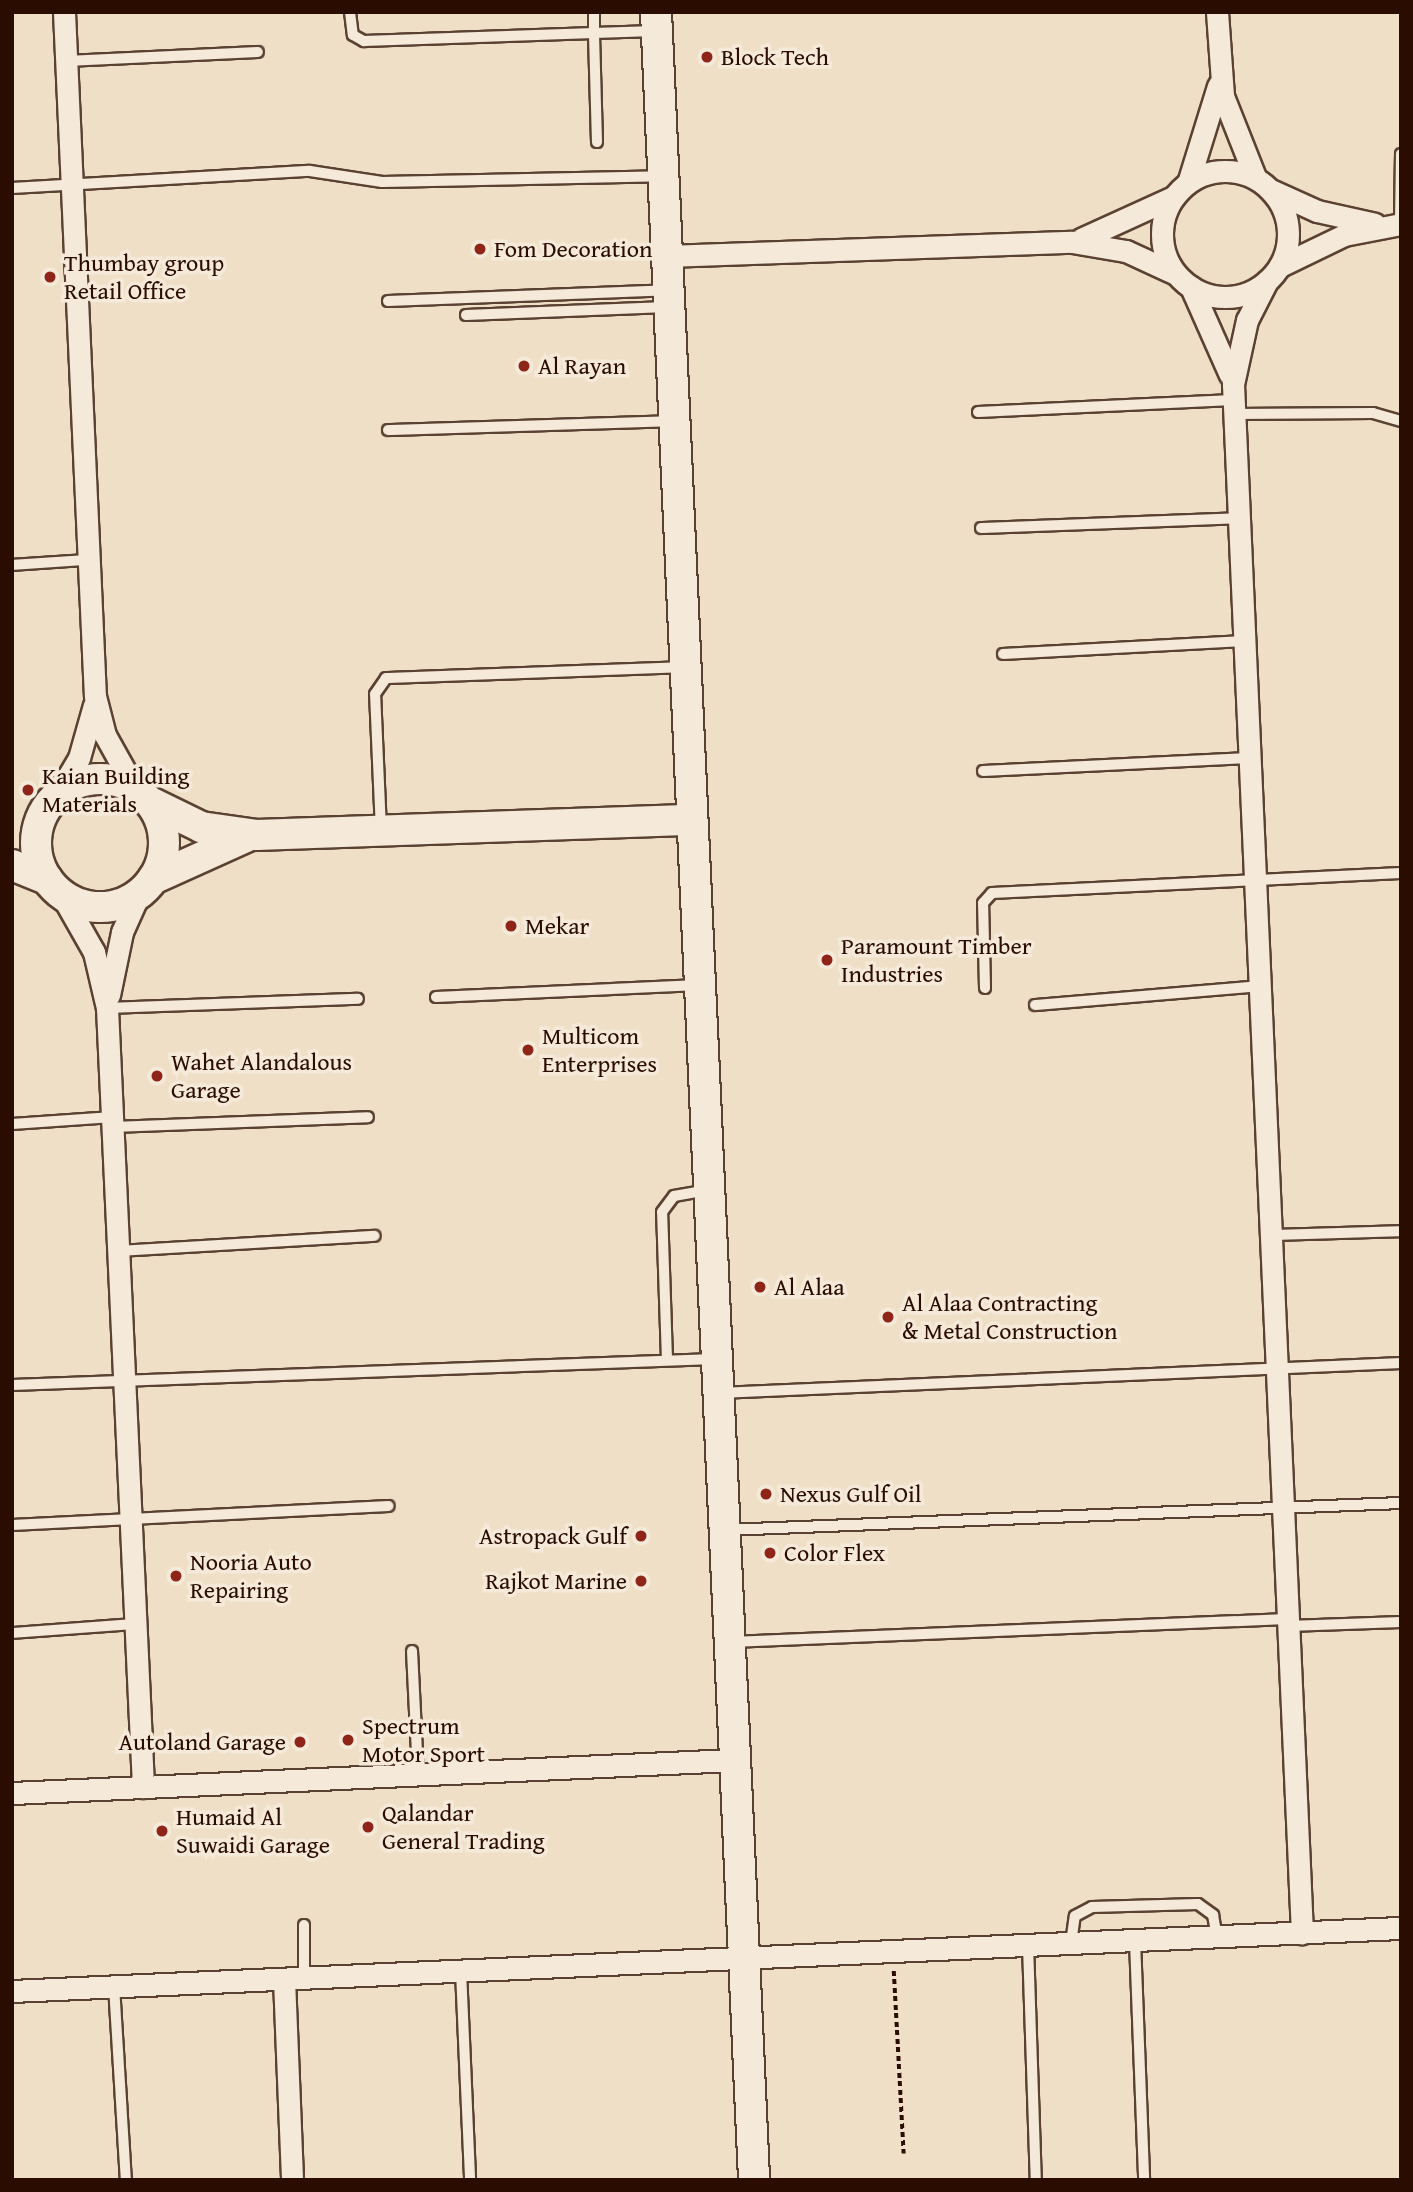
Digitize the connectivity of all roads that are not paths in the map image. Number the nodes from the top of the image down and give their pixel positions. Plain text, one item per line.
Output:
1 (64, 12) edge
2 (350, 12) edge
3 (594, 12) edge
4 (1217, 12) edge
5 (656, 22) edge
6 (594, 33) junction
7 (258, 52) dead end
8 (66, 61) junction
9 (1219, 74) junction
10 (597, 142) dead end
11 (1401, 154) edge
12 (663, 176) junction
13 (1263, 183) junction
14 (72, 185) junction
15 (12, 188) edge
16 (1180, 190) junction
17 (1397, 225) edge
18 (1072, 242) junction
19 (666, 256) junction
20 (1274, 273) junction
21 (1183, 280) junction
22 (668, 299) junction
23 (387, 301) dead end
24 (467, 315) dead end
25 (1233, 399) junction
26 (978, 412) dead end
27 (674, 421) junction
28 (1401, 421) edge
29 (388, 430) dead end
30 (1239, 518) junction
31 (981, 528) dead end
32 (86, 560) junction
33 (12, 565) edge
34 (1244, 641) junction
35 (1003, 654) dead end
36 (685, 666) junction
37 (95, 696) junction
38 (1249, 758) junction
39 (983, 771) dead end
40 (142, 795) junction
41 (51, 803) junction
42 (692, 820) junction
43 (12, 830) edge
44 (382, 830) junction
45 (257, 835) junction
46 (12, 865) edge
47 (1401, 873) edge
48 (1255, 879) junction
49 (54, 887) junction
50 (146, 887) junction
51 (699, 985) junction
52 (1259, 986) junction
53 (985, 988) dead end
54 (436, 998) dead end
55 (358, 999) dead end
56 (1035, 1005) dead end
57 (107, 1008) junction
58 (368, 1117) dead end
59 (113, 1122) junction
60 (12, 1124) edge
61 (708, 1190) junction
62 (1401, 1231) edge
63 (1270, 1235) junction
64 (376, 1236) dead end
65 (119, 1251) junction
66 (715, 1359) junction
67 (667, 1360) junction
68 (1401, 1363) edge
69 (1276, 1369) junction
70 (125, 1380) junction
71 (12, 1385) edge
72 (717, 1393) junction
73 (1401, 1503) edge
74 (389, 1506) dead end
75 (1283, 1509) junction
76 (131, 1519) junction
77 (12, 1525) edge
78 (723, 1530) junction
79 (1401, 1622) edge
80 (1288, 1623) junction
81 (136, 1625) junction
82 (12, 1633) edge
83 (728, 1642) junction
84 (412, 1651) dead end
85 (734, 1760) junction
86 (418, 1774) junction
87 (143, 1787) junction
88 (12, 1793) edge
89 (304, 1925) dead end
90 (1401, 1928) edge
91 (1301, 1933) junction
92 (1217, 1937) junction
93 (1135, 1941) junction
94 (1070, 1943) junction
95 (1028, 1945) junction
96 (744, 1958) junction
97 (461, 1971) junction
98 (294, 1978) junction
99 (114, 1986) junction
100 (12, 1991) edge
101 (126, 2180) edge
102 (292, 2180) edge
103 (470, 2180) edge
104 (754, 2180) edge
105 (1036, 2180) edge
106 (1144, 2180) edge

1 - 8 street
2 - 6 lane
3 - 6 lane
4 - 9 street
5 - 6 lane
5 - 12 street
6 - 10 lane
7 - 8 lane
8 - 14 street
9 - 13 street
9 - 16 street
11 - 17 lane
12 - 14 lane
12 - 19 street
13 - 16 street
13 - 17 street
13 - 20 street
14 - 15 lane
14 - 32 street
16 - 18 street
16 - 21 street
17 - 20 street
18 - 19 street
18 - 21 street
19 - 22 street
20 - 21 street
20 - 25 street
21 - 25 street
22 - 23 lane
22 - 24 lane
22 - 27 street
25 - 26 lane
25 - 28 lane
25 - 30 street
27 - 29 lane
27 - 36 street
30 - 31 lane
30 - 34 street
32 - 33 lane
32 - 37 street
34 - 35 lane
34 - 38 street
36 - 42 street
36 - 44 lane
37 - 40 street
37 - 41 street
38 - 39 lane
38 - 48 street
40 - 41 street
40 - 45 street
40 - 50 street
41 - 43 street
41 - 49 street
42 - 44 street
42 - 51 street
44 - 45 street
45 - 50 street
46 - 49 street
47 - 48 lane
48 - 52 street
48 - 53 lane
49 - 50 street
49 - 57 street
50 - 57 street
51 - 54 lane
51 - 61 street
52 - 56 lane
52 - 63 street
55 - 57 lane
57 - 59 street
58 - 59 lane
59 - 60 lane
59 - 65 street
61 - 66 street
61 - 67 lane
62 - 63 lane
63 - 69 street
64 - 65 lane
65 - 70 street
66 - 67 lane
66 - 72 street
67 - 70 lane
68 - 69 lane
69 - 72 lane
69 - 75 street
70 - 71 lane
70 - 76 street
72 - 78 street
73 - 75 lane
74 - 76 lane
75 - 78 lane
75 - 80 street
76 - 77 lane
76 - 81 street
78 - 83 street
79 - 80 lane
80 - 83 lane
80 - 91 street
81 - 82 lane
81 - 87 street
83 - 85 street
84 - 86 lane
85 - 86 street
85 - 96 street
86 - 87 street
87 - 88 street
89 - 98 lane
90 - 91 street
91 - 92 street
92 - 93 street
92 - 94 lane
93 - 94 street
93 - 106 lane
94 - 95 street
95 - 96 street
95 - 105 lane
96 - 97 street
96 - 104 street
97 - 98 street
97 - 103 lane
98 - 99 street
98 - 102 street
99 - 100 street
99 - 101 lane

